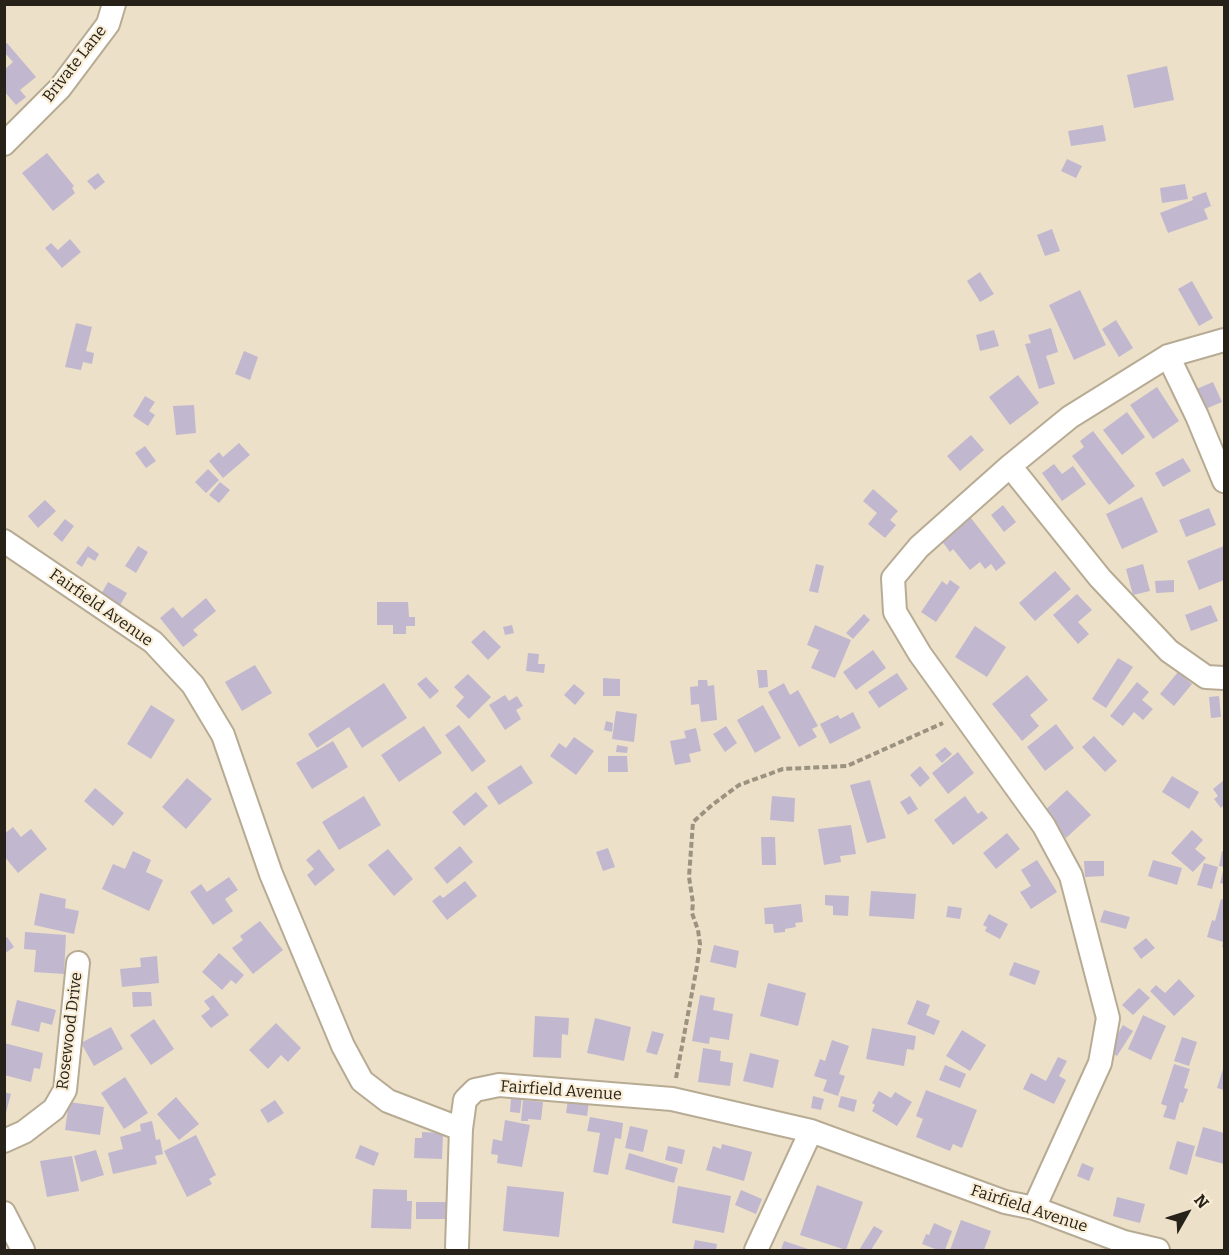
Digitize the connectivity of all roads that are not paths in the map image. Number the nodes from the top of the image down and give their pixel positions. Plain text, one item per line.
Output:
1 (114, 4) edge
2 (4, 144) edge
3 (1224, 340) edge
4 (1168, 356) junction
5 (1010, 466) junction
6 (1224, 481) edge
7 (4, 541) edge
8 (1224, 678) edge
9 (78, 963) dead end
10 (461, 1129) junction
11 (811, 1131) junction
12 (4, 1141) edge
13 (1034, 1208) junction
14 (4, 1213) edge
15 (1120, 1246) edge
16 (457, 1247) dead end
17 (23, 1251) edge
18 (756, 1251) edge
19 (1158, 1251) edge

1 - 2 street, Brivate Lane
3 - 4 street
4 - 5 street
4 - 6 street
5 - 8 street
5 - 13 street
7 - 10 street, Fairfield Avenue
9 - 12 street, Rosewood Drive
10 - 11 street, Fairfield Avenue
10 - 16 street
11 - 13 street, Fairfield Avenue
11 - 18 street
13 - 15 street, Fairfield Avenue
14 - 17 street
15 - 19 street, Fairfield Avenue

